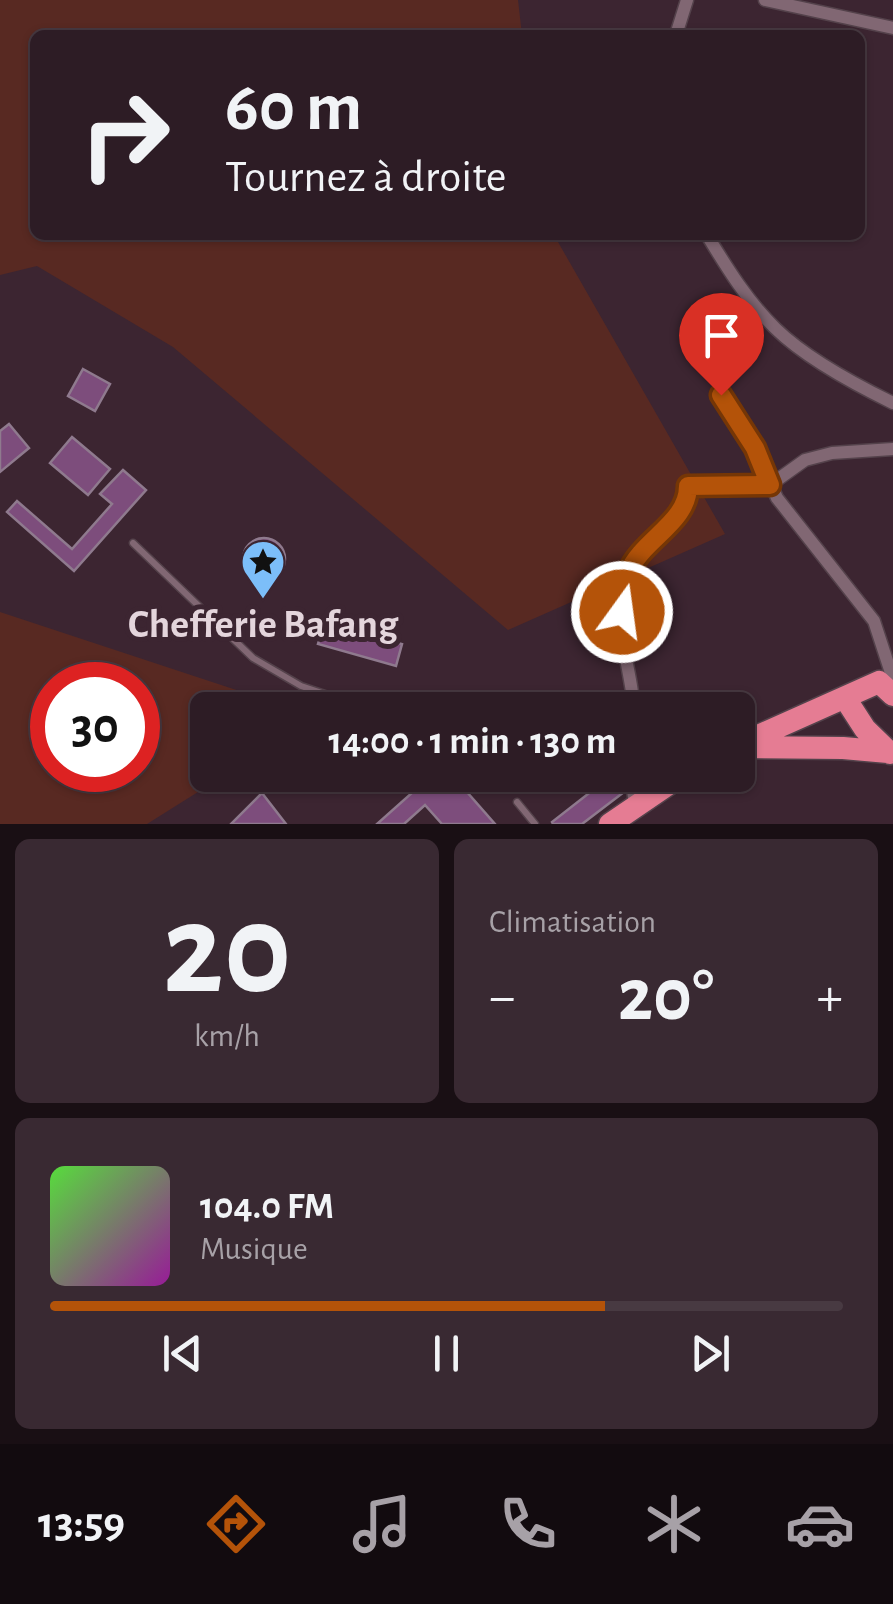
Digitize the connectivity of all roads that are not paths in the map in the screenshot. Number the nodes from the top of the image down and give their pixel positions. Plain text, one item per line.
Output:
1 (687, 0) edge
2 (765, 0) edge
3 (893, 28) edge
4 (678, 30) edge
5 (711, 240) edge
6 (721, 395) dead end
7 (893, 403) edge
8 (893, 449) edge
9 (770, 485) junction
10 (132, 543) dead end
11 (874, 621) junction
12 (893, 634) edge
13 (888, 684) edge
14 (319, 692) edge
15 (632, 692) edge
16 (845, 698) junction
17 (755, 738) edge
18 (755, 746) edge
19 (891, 753) edge
20 (633, 792) edge
21 (655, 792) edge
22 (517, 802) dead end
23 (635, 805) junction
24 (536, 824) edge
25 (610, 824) edge

1 - 4 street
2 - 3 street
5 - 7 street
6 - 9 street
8 - 9 street
9 - 11 street
9 - 15 street
10 - 14 lane
11 - 12 street
11 - 13 street
13 - 16 highway
16 - 17 highway
16 - 19 highway
18 - 19 highway
20 - 23 street
21 - 23 highway
22 - 24 lane
23 - 25 highway

